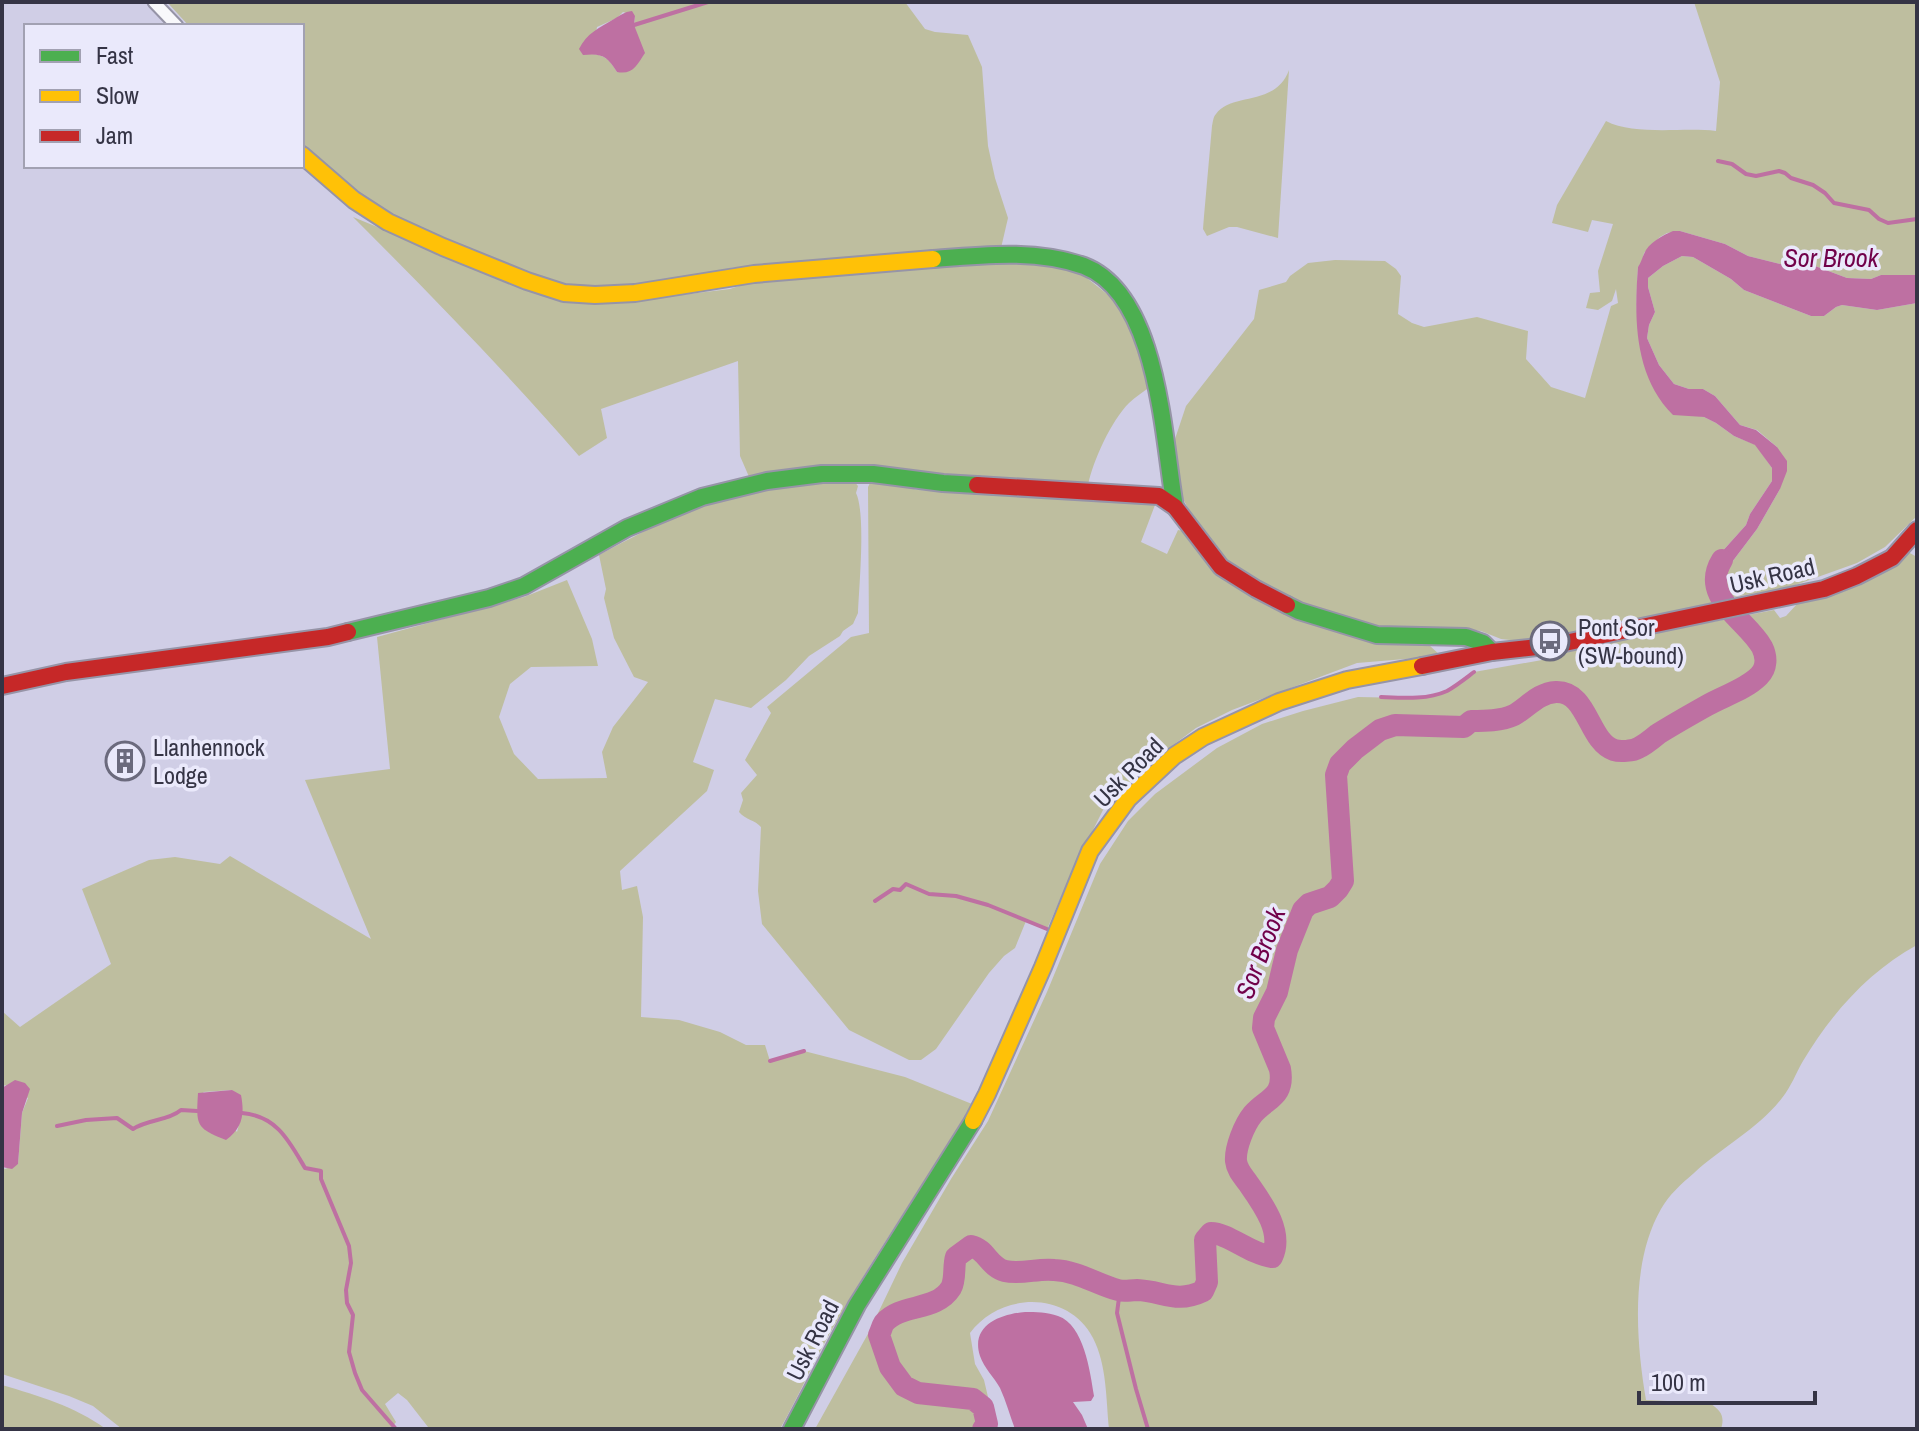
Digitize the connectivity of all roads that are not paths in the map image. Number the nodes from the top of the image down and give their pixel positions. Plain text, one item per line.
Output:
1 (154, 2) edge
2 (175, 24) edge
3 (304, 157) edge
4 (1175, 507) junction
5 (1917, 530) edge
6 (1492, 652) junction
7 (2, 686) edge
8 (792, 1429) edge

1 - 2 street
3 - 4 street
4 - 6 street
4 - 7 street
5 - 6 street, Usk Road
6 - 8 street, Usk Road

